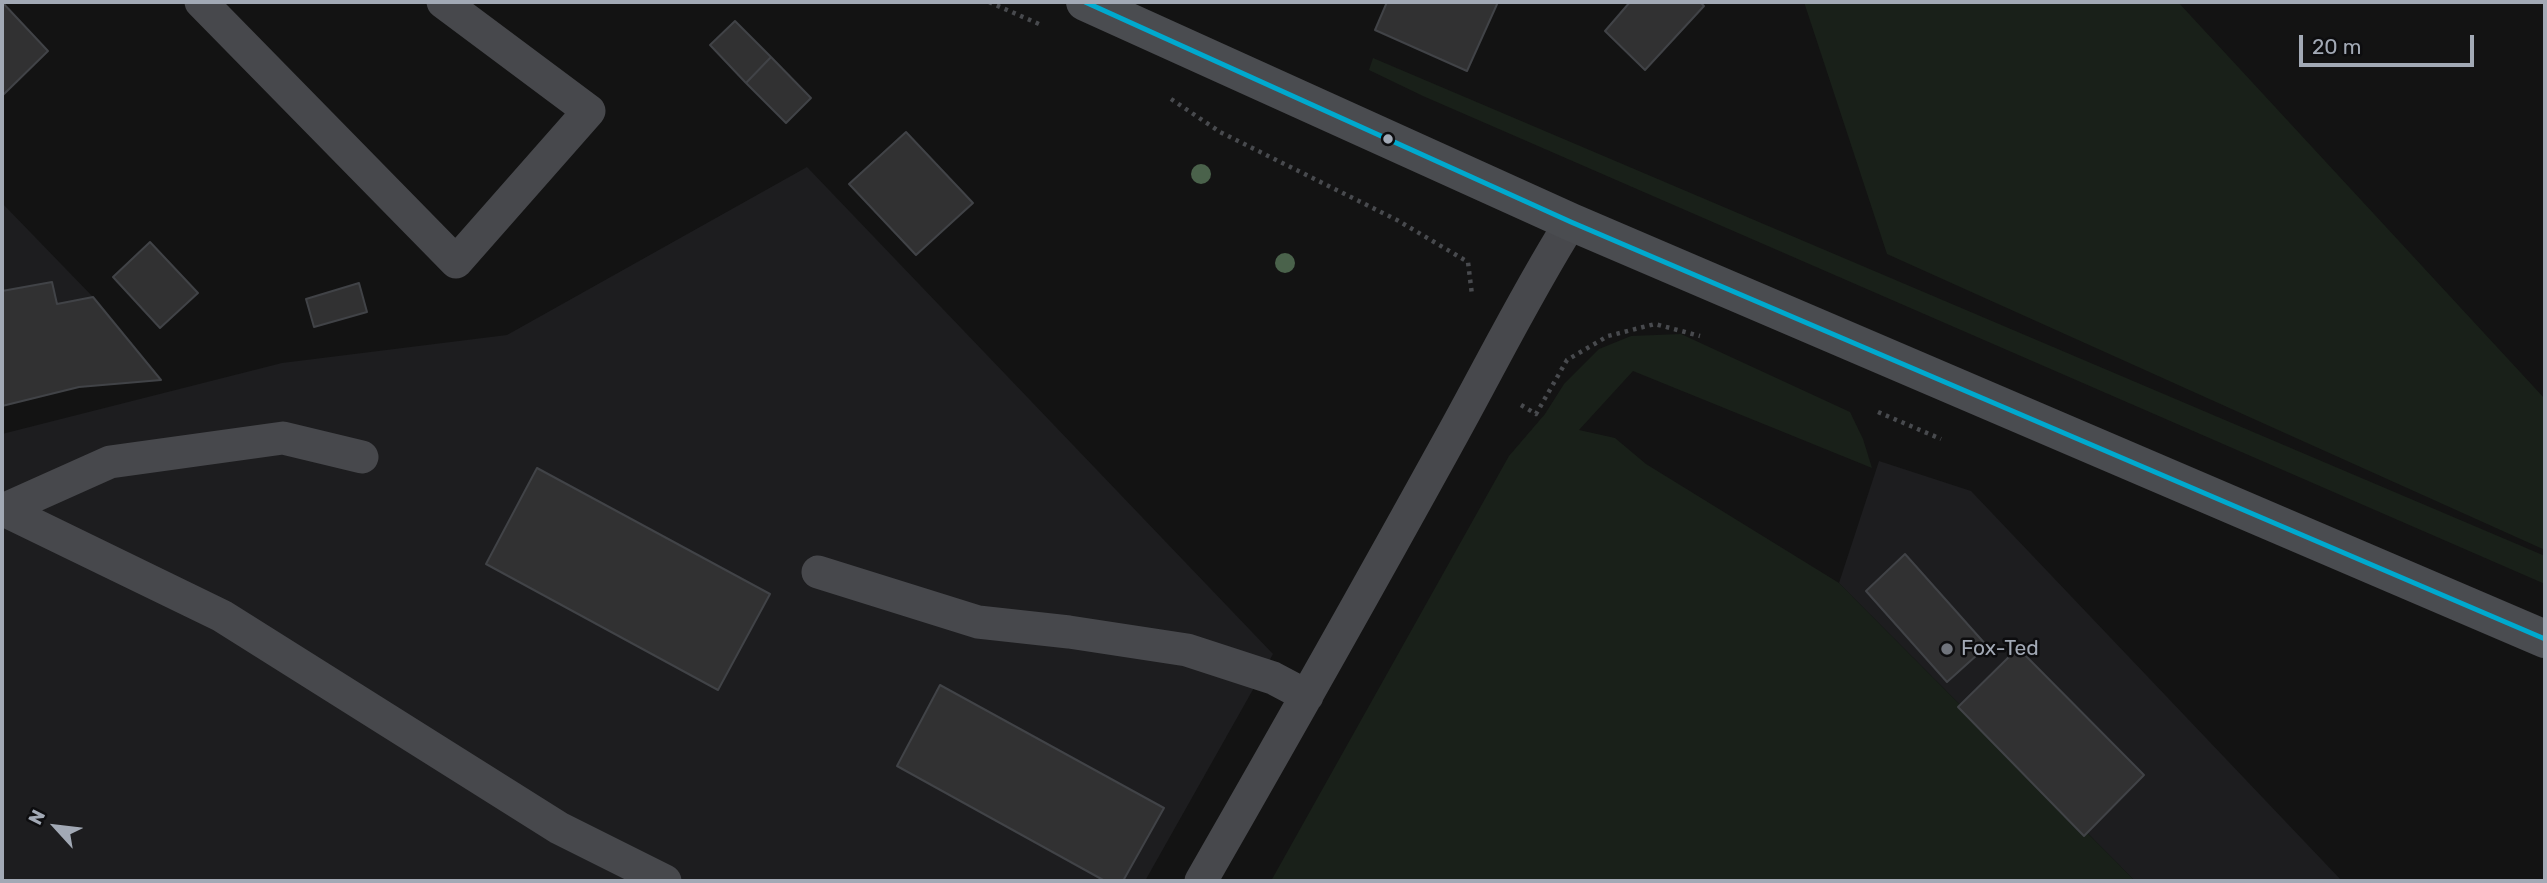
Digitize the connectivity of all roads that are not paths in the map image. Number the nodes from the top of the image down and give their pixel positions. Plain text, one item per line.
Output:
1 (201, 2) edge
2 (443, 2) edge
3 (1085, 2) edge
4 (1571, 222) junction
5 (362, 457) dead end
6 (3, 509) edge
7 (818, 572) dead end
8 (2545, 639) edge
9 (1307, 696) junction
10 (665, 881) edge
11 (1201, 881) edge

1 - 2 lane
3 - 4 street
4 - 8 street
4 - 9 lane
5 - 6 lane
6 - 10 lane
7 - 9 lane
9 - 11 lane

